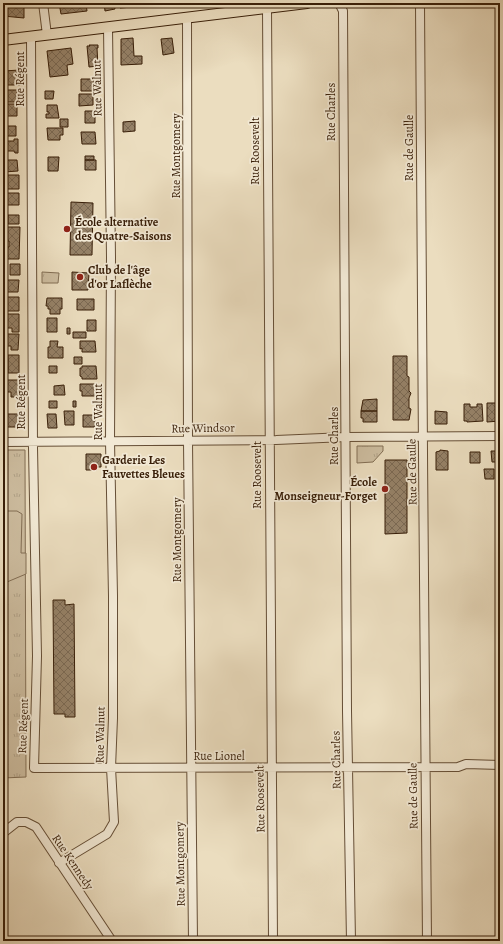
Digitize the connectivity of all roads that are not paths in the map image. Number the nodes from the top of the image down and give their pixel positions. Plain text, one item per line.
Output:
1 (43, 3) edge
2 (307, 3) edge
3 (339, 3) edge
4 (420, 3) edge
5 (267, 9) junction
6 (187, 18) junction
7 (108, 28) junction
8 (47, 35) junction
9 (31, 37) junction
10 (3, 40) edge
11 (500, 436) edge
12 (346, 437) junction
13 (423, 437) junction
14 (188, 440) junction
15 (269, 440) junction
16 (33, 441) junction
17 (110, 441) junction
18 (3, 442) edge
19 (500, 765) edge
20 (425, 767) junction
21 (34, 768) joint
22 (111, 768) junction
23 (191, 768) junction
24 (272, 768) junction
25 (348, 768) junction
26 (3, 833) edge
27 (60, 863) junction
28 (112, 941) edge
29 (193, 941) edge
30 (273, 941) edge
31 (351, 941) edge
32 (427, 941) edge

1 - 8 street
2 - 5 main road
3 - 12 street, Rue Charles
4 - 13 street, Rue de Gaulle
5 - 6 main road
5 - 15 street, Rue Roosevelt
6 - 7 main road
6 - 14 street, Rue Montgomery
7 - 8 main road
7 - 17 street, Rue Walnut
8 - 9 main road
9 - 10 main road
9 - 16 street, Rue Régent
11 - 13 street, Rue Windsor
12 - 13 street, Rue Windsor
12 - 15 street, Rue Windsor
12 - 25 street, Rue Charles
13 - 20 street, Rue de Gaulle
14 - 15 street, Rue Windsor
14 - 17 street, Rue Windsor
14 - 23 street, Rue Montgomery
15 - 24 street, Rue Roosevelt
16 - 17 street, Rue Windsor
16 - 18 street, Rue Windsor
16 - 21 street, Rue Régent
17 - 22 street, Rue Walnut
19 - 20 street, Rue Lionel
20 - 25 street, Rue Lionel
20 - 32 street, Rue de Gaulle
21 - 22 street, Rue Lionel
22 - 23 street, Rue Lionel
22 - 27 street, Rue Walnut
23 - 24 street, Rue Lionel
23 - 29 street, Rue Montgomery
24 - 25 street, Rue Lionel
24 - 30 street, Rue Roosevelt
25 - 31 street, Rue Charles
26 - 27 street, Rue Kennedy
27 - 28 street, Rue Kennedy

